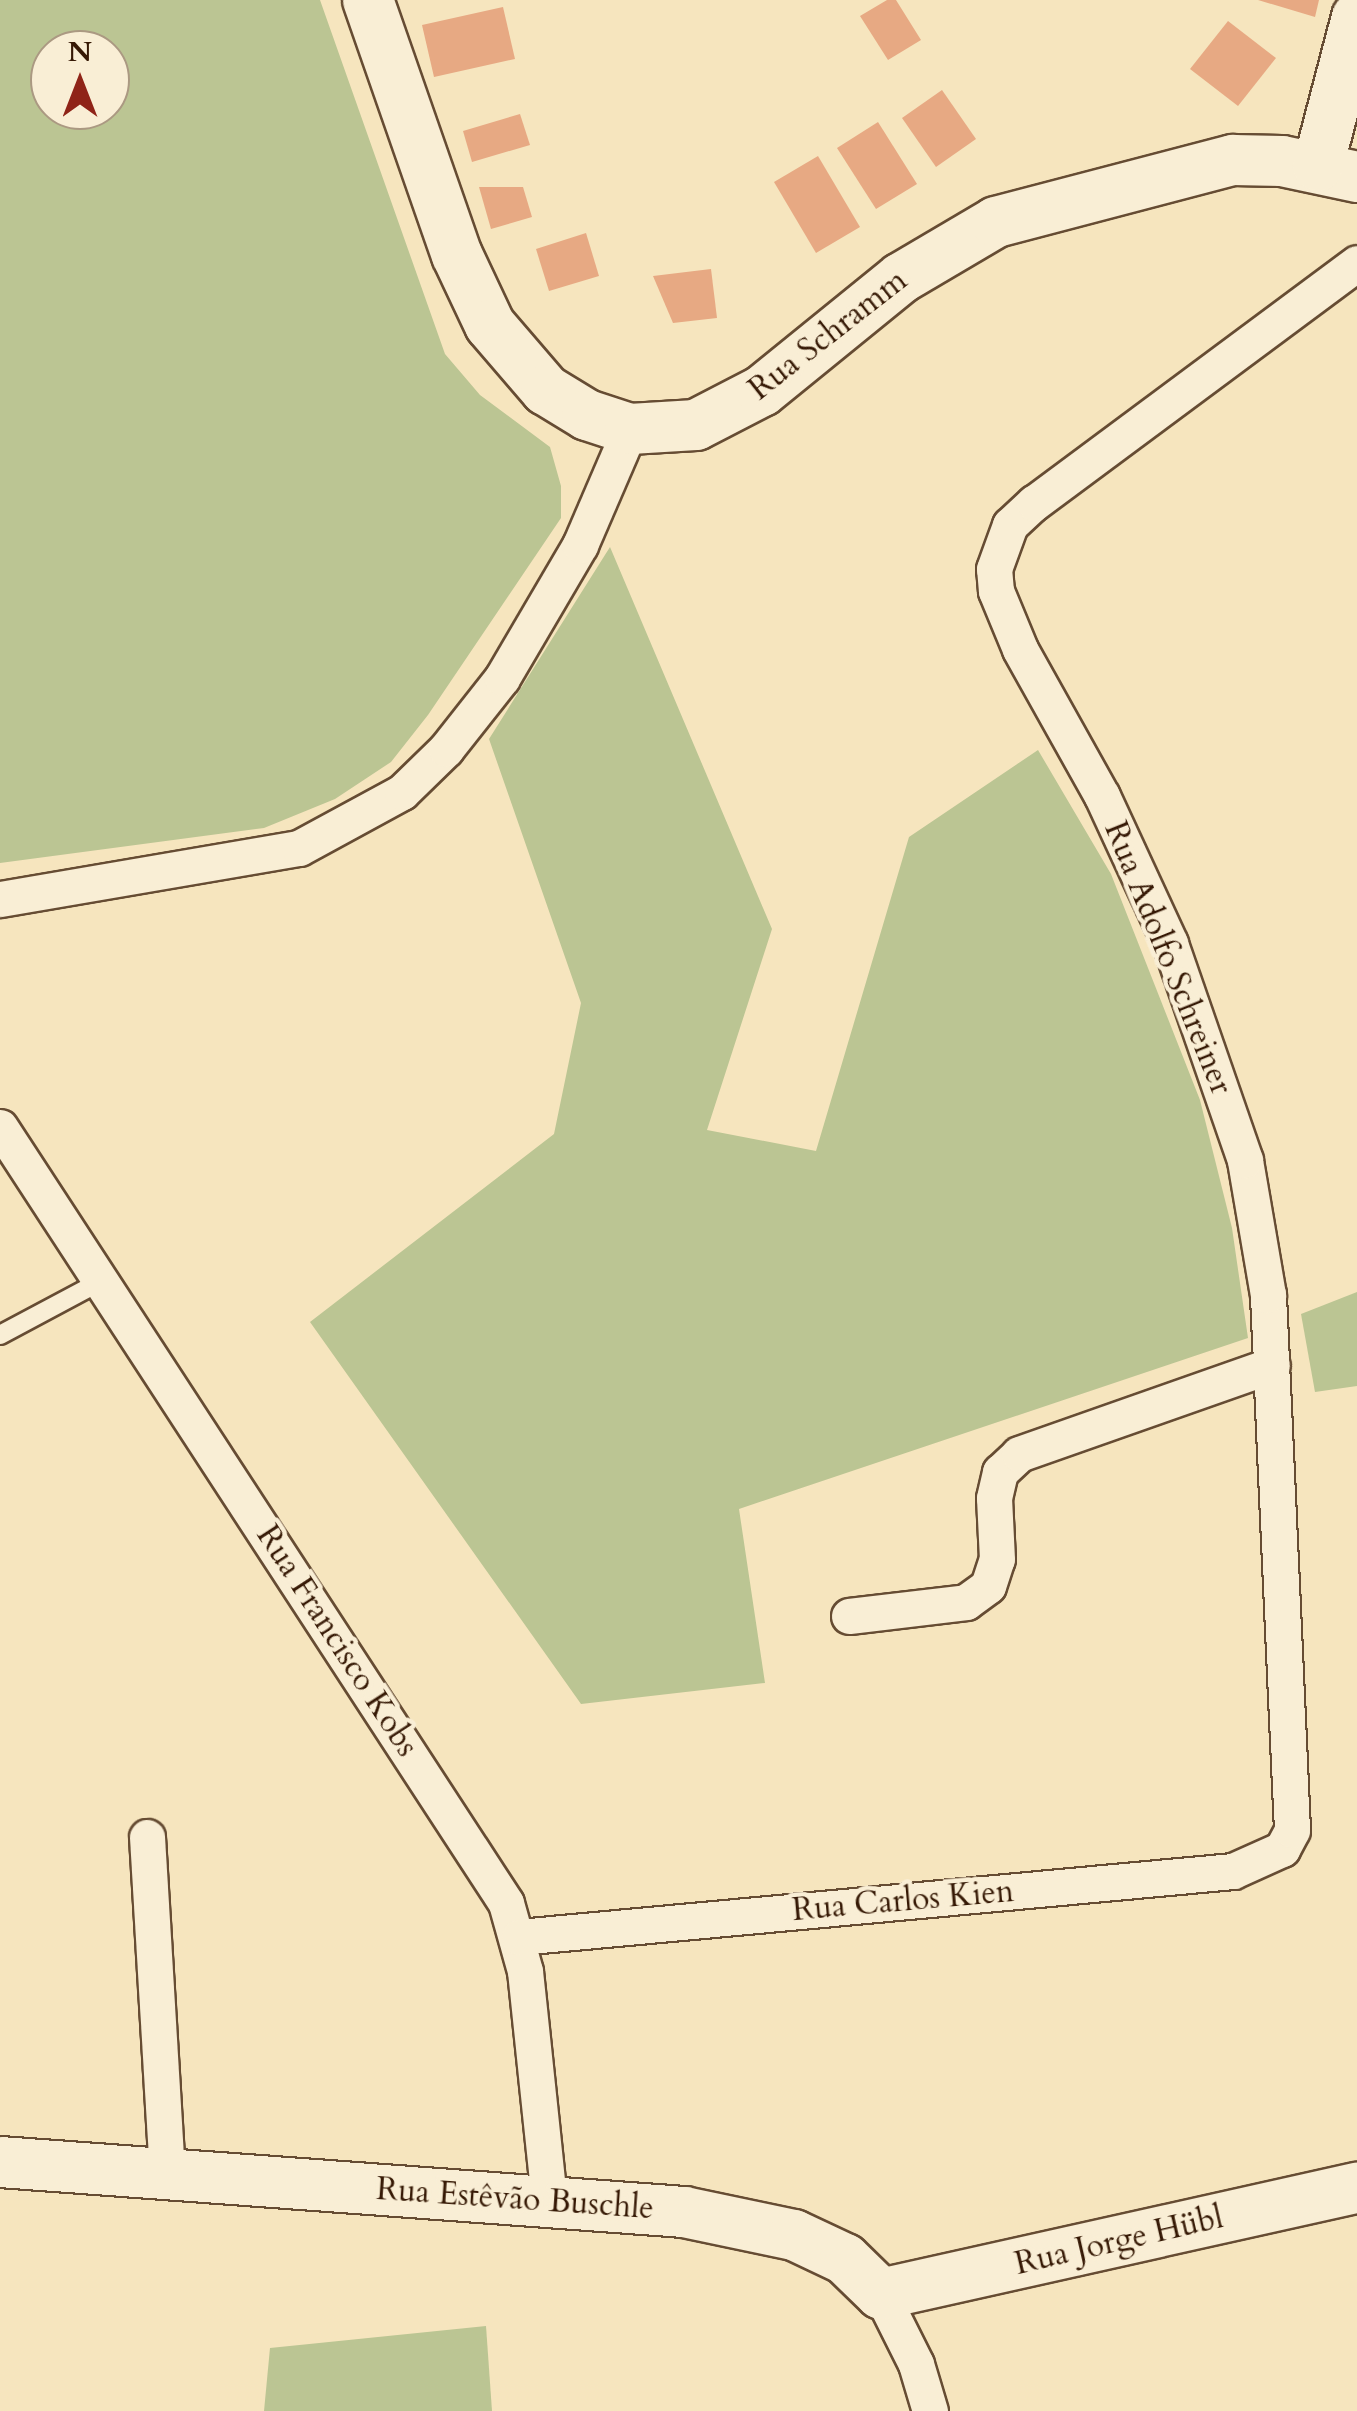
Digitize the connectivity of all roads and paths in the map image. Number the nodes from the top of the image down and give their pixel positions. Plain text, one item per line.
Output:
1 (368, 0) edge
2 (1357, 16) edge
3 (1338, 172) edge
4 (1357, 263) edge
5 (630, 429) junction
6 (0, 899) edge
7 (0, 1127) edge
8 (101, 1281) junction
9 (0, 1335) edge
10 (1272, 1366) junction
11 (848, 1616) dead end
12 (148, 1837) dead end
13 (1282, 1849) joint
14 (519, 1936) junction
15 (0, 2162) edge
16 (167, 2175) junction
17 (1357, 2188) edge
18 (549, 2201) junction
19 (881, 2294) junction
20 (930, 2411) edge

1 - 5 street, Rua Schramm
2 - 3 street
3 - 5 street, Rua Schramm
4 - 10 street, Rua Adolfo Schreiner
5 - 6 street
7 - 8 street, Rua Francisco Kobs
8 - 9 lane
8 - 14 street, Rua Francisco Kobs
10 - 11 street
10 - 13 street, Rua Adolfo Schreiner
12 - 16 street
13 - 14 street, Rua Carlos Kien
14 - 18 street, Rua Francisco Kobs
15 - 16 street, Rua Estêvão Buschle
16 - 18 street, Rua Estêvão Buschle
17 - 19 street, Rua Jorge Hübl
18 - 19 street, Rua Estêvão Buschle
19 - 20 street, Rua Estêvão Buschle

